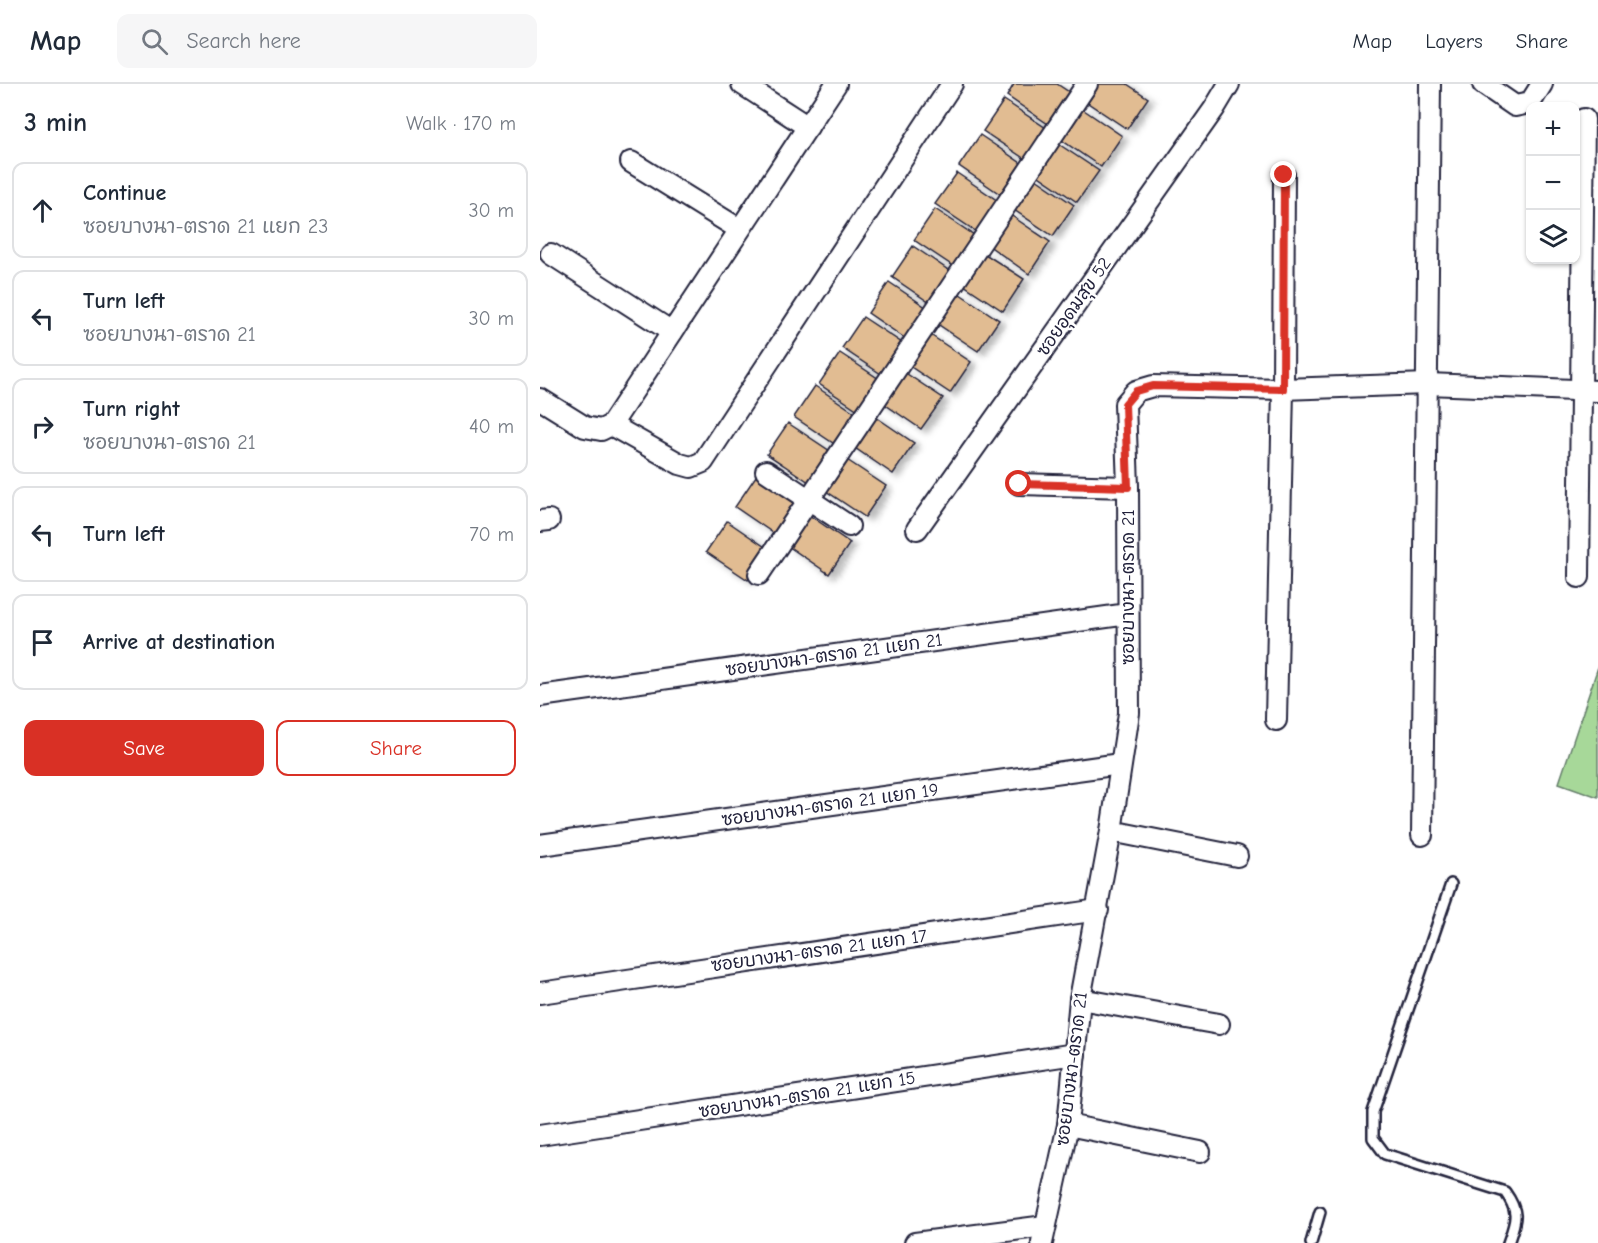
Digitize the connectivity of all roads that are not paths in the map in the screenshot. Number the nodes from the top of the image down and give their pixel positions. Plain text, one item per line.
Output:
1 (742, 84) edge
2 (836, 84) edge
3 (952, 84) edge
4 (1087, 84) edge
5 (1229, 84) edge
6 (1430, 84) edge
7 (1483, 84) edge
8 (1542, 84) edge
9 (1584, 118) dead end
10 (808, 126) junction
11 (631, 162) dead end
12 (1284, 175) dead end
13 (739, 229) junction
14 (551, 254) dead end
15 (672, 332) junction
16 (1428, 384) junction
17 (1283, 389) junction
18 (1589, 391) edge
19 (540, 399) edge
20 (611, 424) junction
21 (766, 471) dead end
22 (1019, 484) dead end
23 (1128, 487) junction
24 (811, 500) junction
25 (849, 526) dead end
26 (917, 529) dead end
27 (759, 574) dead end
28 (1579, 577) dead end
29 (1128, 614) junction
30 (540, 696) edge
31 (1276, 720) dead end
32 (1120, 764) junction
33 (1111, 831) junction
34 (1422, 835) dead end
35 (540, 845) edge
36 (1237, 856) dead end
37 (1451, 884) dead end
38 (1098, 910) junction
39 (540, 993) edge
40 (1080, 999) junction
41 (1219, 1024) dead end
42 (1075, 1054) junction
43 (1068, 1125) junction
44 (540, 1135) edge
45 (1200, 1152) dead end
46 (1320, 1212) dead end
47 (1043, 1235) edge
48 (915, 1243) edge
49 (1311, 1243) edge
50 (1508, 1243) edge

1 - 10 street
2 - 10 street
3 - 20 street
4 - 24 street
5 - 26 street, ซอยอุดมสุข 52
6 - 16 street
7 - 8 street
9 - 18 street
10 - 13 street
11 - 13 street
12 - 17 street
13 - 15 street
14 - 15 street
15 - 20 street
16 - 17 street, ซอยบางนา-ตราด 21
16 - 18 street, ซอยบางนา-ตราด 21
16 - 34 street
17 - 23 street, ซอยบางนา-ตราด 21
17 - 31 street
18 - 28 street
19 - 20 street
21 - 24 street
22 - 23 street
23 - 29 street, ซอยบางนา-ตราด 21
24 - 25 street
24 - 27 street
29 - 30 street, ซอยบางนา-ตราด 21 แยก 21
29 - 32 street, ซอยบางนา-ตราด 21
32 - 33 street, ซอยบางนา-ตราด 21
32 - 35 street, ซอยบางนา-ตราด 21 แยก 19
33 - 36 street
33 - 38 street, ซอยบางนา-ตราด 21
37 - 50 lane
38 - 39 street, ซอยบางนา-ตราด 21 แยก 17
38 - 40 street, ซอยบางนา-ตราด 21
40 - 41 street
40 - 42 street, ซอยบางนา-ตราด 21
42 - 43 street, ซอยบางนา-ตราด 21
42 - 44 street, ซอยบางนา-ตราด 21 แยก 15
43 - 45 street
43 - 47 street, ซอยบางนา-ตราด 21
46 - 49 lane
47 - 48 street

